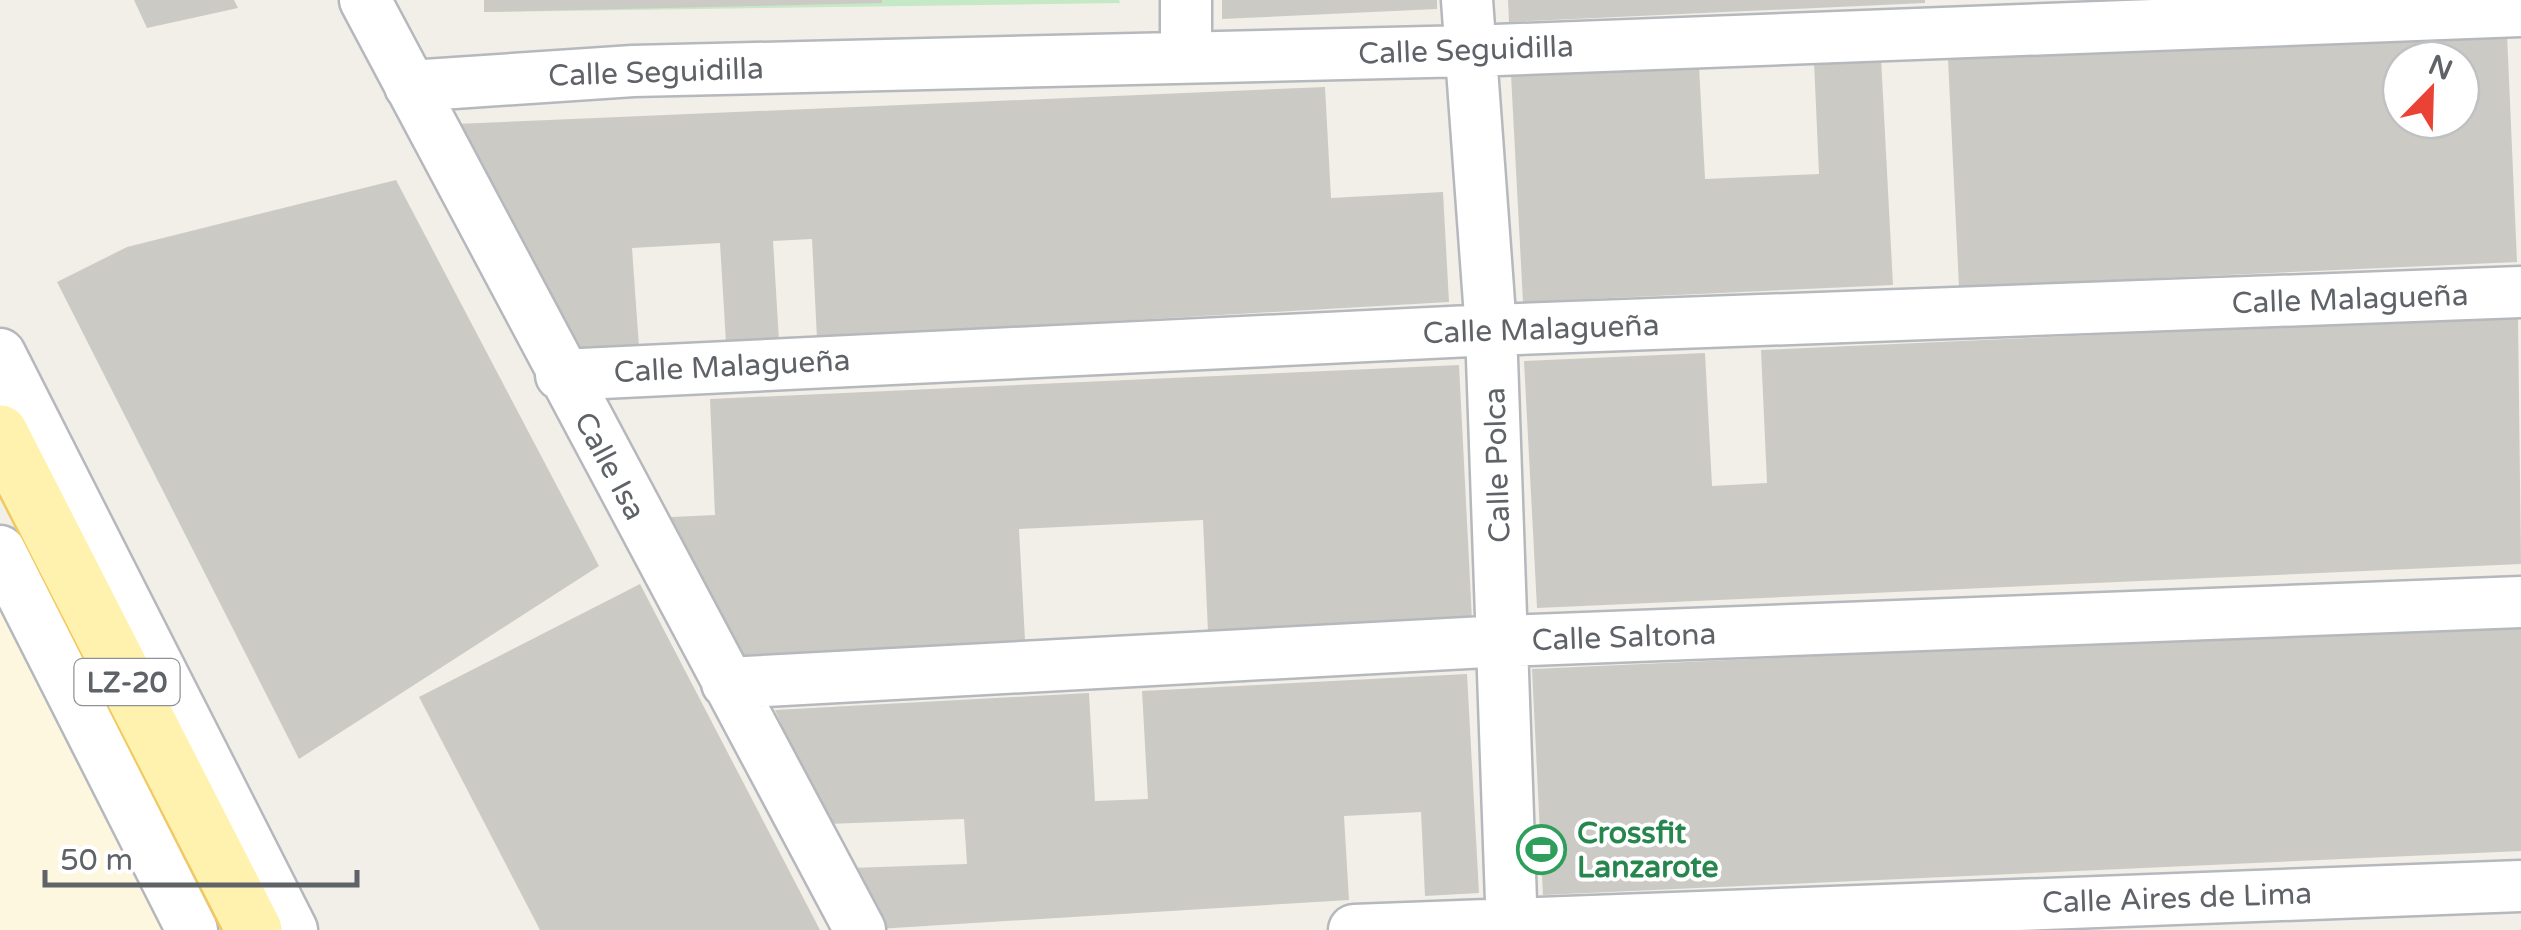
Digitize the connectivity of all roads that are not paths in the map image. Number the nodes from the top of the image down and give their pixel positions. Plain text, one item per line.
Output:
1 (365, 0) edge
2 (1186, 0) edge
3 (1467, 0) edge
4 (2521, 11) edge
5 (1470, 52) junction
6 (1186, 56) junction
7 (410, 86) junction
8 (2521, 292) edge
9 (1491, 330) junction
10 (0, 354) edge
11 (561, 374) junction
12 (0, 433) edge
13 (0, 480) edge
14 (0, 551) edge
15 (2521, 602) edge
16 (1504, 642) junction
17 (727, 683) junction
18 (2521, 886) edge
19 (1512, 926) edge
20 (192, 930) edge
21 (228, 930) edge
22 (254, 930) edge
23 (292, 930) edge
24 (860, 930) edge
25 (1354, 930) edge

1 - 7 street, Calle Isa
2 - 6 street
3 - 5 street, Calle Polca
4 - 5 street, Calle Seguidilla
5 - 6 street, Calle Seguidilla
5 - 9 street, Calle Polca
6 - 7 street, Calle Seguidilla
7 - 11 street, Calle Isa
8 - 9 street, Calle Malagueña
9 - 11 street, Calle Malagueña
9 - 16 street, Calle Polca
10 - 23 street
11 - 17 street, Calle Isa
12 - 22 main road, LZ-20
13 - 21 main road, LZ-20
14 - 20 street
15 - 16 street, Calle Saltona
16 - 17 street, Calle Saltona
16 - 19 street, Calle Polca
17 - 24 street, Calle Isa
18 - 19 street, Calle Aires de Lima
19 - 25 street, Calle Aires de Lima

